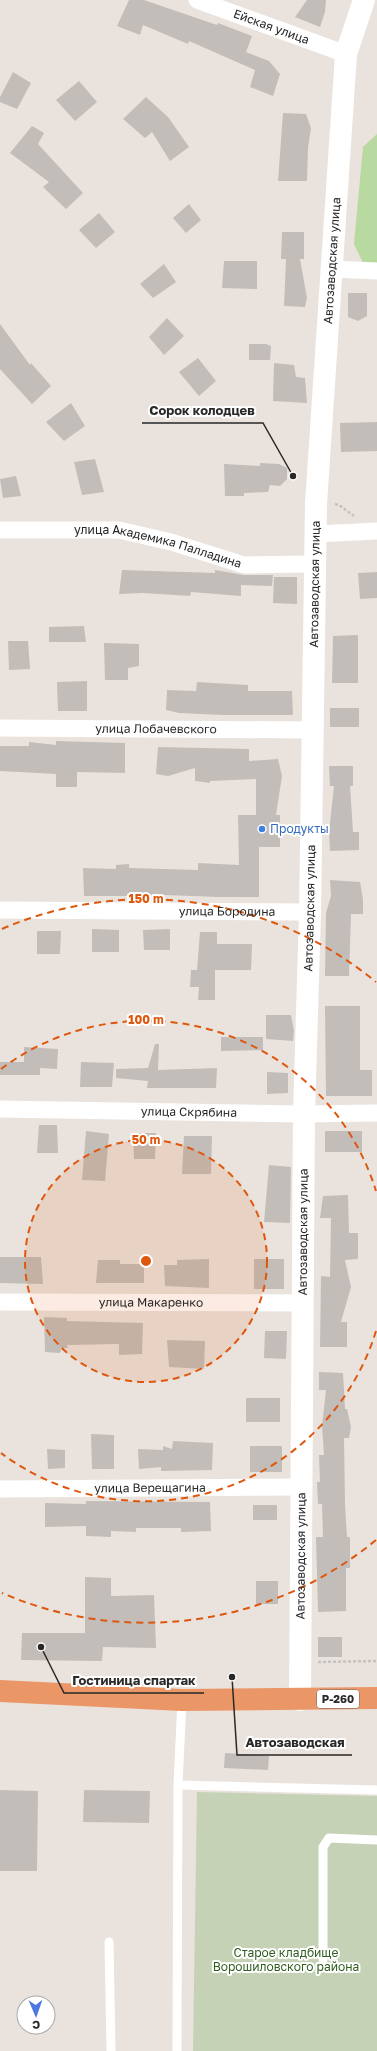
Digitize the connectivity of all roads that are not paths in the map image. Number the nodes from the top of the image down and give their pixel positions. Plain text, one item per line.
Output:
1 (197, 0) edge
2 (364, 0) edge
3 (346, 54) junction
4 (332, 269) junction
5 (377, 271) edge
6 (0, 530) edge
7 (377, 531) edge
8 (316, 534) junction
9 (314, 564) junction
10 (0, 728) edge
11 (313, 730) junction
12 (0, 910) edge
13 (310, 912) junction
14 (0, 1109) edge
15 (377, 1113) edge
16 (304, 1114) junction
17 (0, 1302) edge
18 (303, 1303) junction
19 (300, 1487) junction
20 (0, 1489) edge
21 (0, 1691) edge
22 (377, 1698) edge
23 (182, 1700) junction
24 (300, 1700) junction
25 (178, 1785) junction
26 (377, 1790) edge
27 (377, 1840) edge
28 (109, 1942) dead end
29 (323, 1960) dead end
30 (111, 2051) edge
31 (177, 2051) edge

1 - 3 street, Ейская улица
2 - 3 street, Автозаводская улица
3 - 4 street, Автозаводская улица
4 - 5 street
4 - 8 street, Автозаводская улица
6 - 9 street, улица Академика Палладина
7 - 8 street
8 - 9 street, Автозаводская улица
9 - 11 street, Автозаводская улица
10 - 11 street, улица Лобачевского
11 - 13 street, Автозаводская улица
12 - 13 street, улица Бородина
13 - 16 street, Автозаводская улица
14 - 16 street, улица Скрябина
15 - 16 street, улица Скрябина
16 - 18 street, Автозаводская улица
17 - 18 street, улица Макаренко
18 - 19 street, Автозаводская улица
19 - 20 street, улица Верещагина
19 - 24 street, Автозаводская улица
21 - 23 highway, Р-260
22 - 24 highway, Р-260
23 - 24 highway, Р-260
23 - 25 lane
25 - 26 lane
25 - 31 lane
27 - 29 lane
28 - 30 lane

